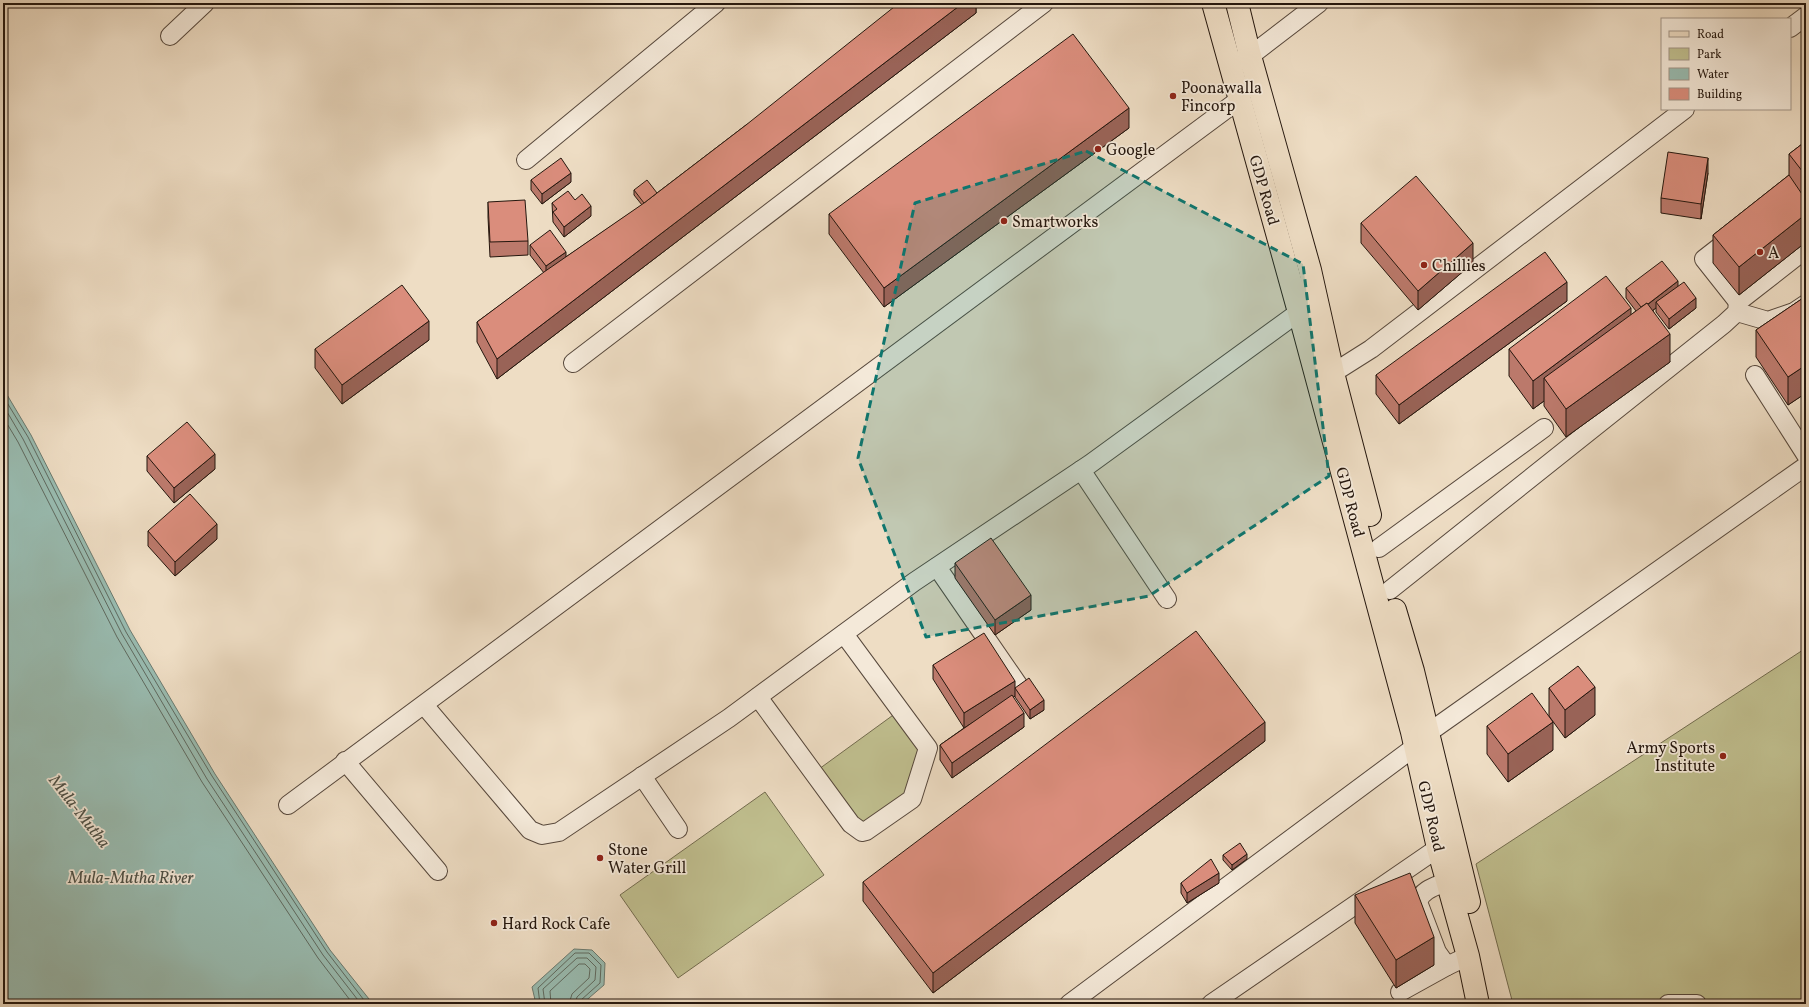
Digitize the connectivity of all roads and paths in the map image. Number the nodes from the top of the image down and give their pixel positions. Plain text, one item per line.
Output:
1 (205, 3) edge
2 (716, 3) edge
3 (1044, 3) edge
4 (1213, 3) edge
5 (1237, 3) edge
6 (1319, 3) edge
7 (1806, 16) edge
8 (1791, 27) edge
9 (170, 36) dead end
10 (1250, 56) junction
11 (1230, 65) junction
12 (1240, 99) junction
13 (1684, 110) edge
14 (526, 160) dead end
15 (1746, 226) edge
16 (1806, 249) edge
17 (1806, 304) edge
18 (1737, 307) junction
19 (1299, 312) junction
20 (574, 362) dead end
21 (1333, 374) junction
22 (1755, 375) dead end
23 (1544, 428) dead end
24 (1806, 455) edge
25 (1806, 466) edge
26 (1081, 470) junction
27 (1379, 548) junction
28 (937, 567) junction
29 (1390, 590) junction
30 (1168, 599) dead end
31 (844, 634) junction
32 (1021, 689) edge
33 (758, 697) junction
34 (424, 705) junction
35 (1422, 740) junction
36 (345, 761) junction
37 (642, 776) junction
38 (288, 804) dead end
39 (678, 829) dead end
40 (1438, 848) junction
41 (438, 871) dead end
42 (1448, 881) junction
43 (1468, 956) junction
44 (1447, 966) junction
45 (1400, 992) dead end
46 (1069, 1004) edge
47 (1211, 1004) edge
48 (1478, 1004) edge
49 (1493, 1004) edge
50 (1668, 1004) edge
51 (1697, 1004) edge

1 - 9 street
2 - 14 street
3 - 20 street
4 - 11 main road, GDP Road
5 - 10 main road
6 - 10 street
7 - 8 street
10 - 11 street
10 - 21 main road
11 - 12 main road, GDP Road
12 - 19 main road, GDP Road
12 - 34 street
13 - 21 street
15 - 18 street
16 - 18 street
17 - 18 street
18 - 29 street
19 - 26 street
19 - 35 main road, GDP Road
21 - 27 main road
22 - 24 street
23 - 27 street
25 - 35 street
26 - 28 street
26 - 30 street
27 - 29 main road
28 - 31 street
28 - 32 street
29 - 35 main road
31 - 33 street
31 - 33 street
33 - 37 street
34 - 36 street
34 - 37 street
35 - 40 main road, GDP Road
35 - 46 street
35 - 49 main road
36 - 38 street
36 - 41 street
37 - 39 street
40 - 42 main road, GDP Road
40 - 47 street
42 - 43 main road, GDP Road
42 - 44 street
43 - 44 street
43 - 48 main road, GDP Road
44 - 45 street
50 - 51 street

